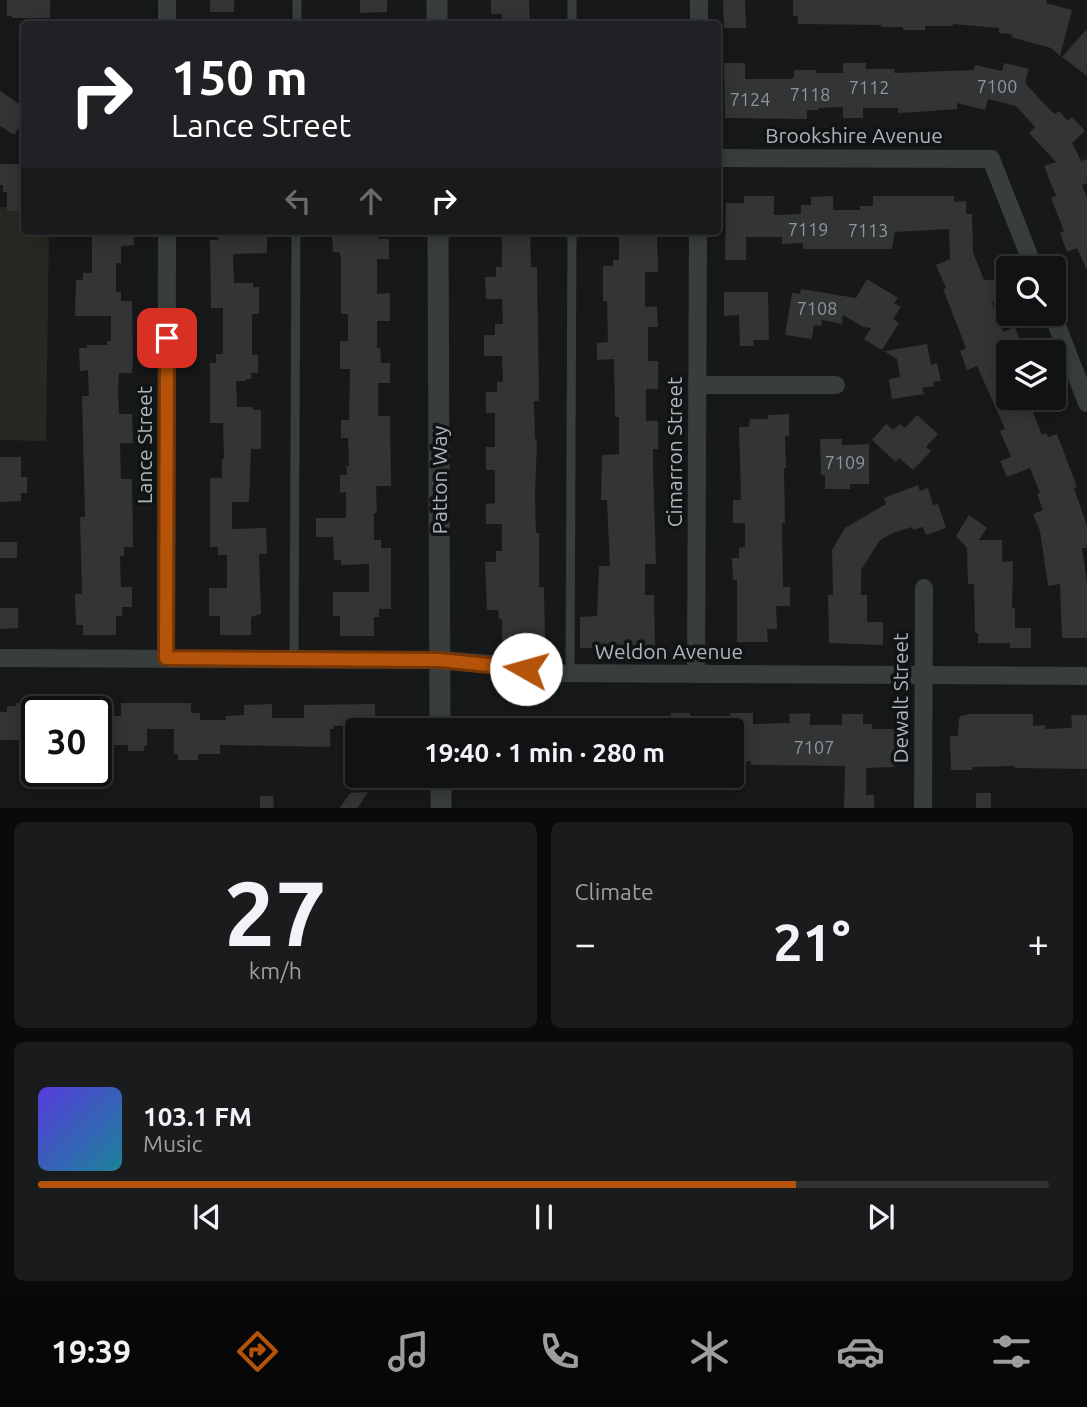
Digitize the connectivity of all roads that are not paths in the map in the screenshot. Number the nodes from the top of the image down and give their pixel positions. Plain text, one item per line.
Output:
1 (167, 0) edge
2 (297, 0) edge
3 (437, 0) edge
4 (572, 0) edge
5 (699, 0) edge
6 (167, 21) edge
7 (297, 21) edge
8 (437, 21) edge
9 (572, 21) edge
10 (699, 21) edge
11 (721, 158) edge
12 (167, 235) edge
13 (296, 235) edge
14 (438, 235) edge
15 (572, 235) edge
16 (698, 235) edge
17 (1029, 256) edge
18 (1057, 326) edge
19 (697, 385) junction
20 (836, 385) dead end
21 (1087, 403) edge
22 (923, 588) dead end
23 (0, 658) edge
24 (166, 658) junction
25 (294, 659) junction
26 (440, 660) junction
27 (570, 673) junction
28 (696, 674) junction
29 (923, 675) junction
30 (1087, 676) edge
31 (440, 718) edge
32 (441, 788) edge
33 (441, 808) edge
34 (923, 808) edge

1 - 6 street
2 - 7 lane
3 - 8 street
4 - 9 lane
5 - 10 street
11 - 17 street, Brookshire Avenue
12 - 24 street, Lance Street
13 - 25 lane
14 - 26 street, Patton Way
15 - 27 lane
16 - 19 street, Cimarron Street
18 - 21 street
19 - 20 street
19 - 28 street, Cimarron Street
22 - 29 street, Dewalt Street
23 - 24 street, Weldon Avenue
24 - 25 street, Weldon Avenue
25 - 26 street, Weldon Avenue
26 - 27 street, Weldon Avenue
26 - 31 street, Patton Way
27 - 28 street, Weldon Avenue
28 - 29 street, Weldon Avenue
29 - 30 street, Weldon Avenue
29 - 34 street, Dewalt Street
32 - 33 street

